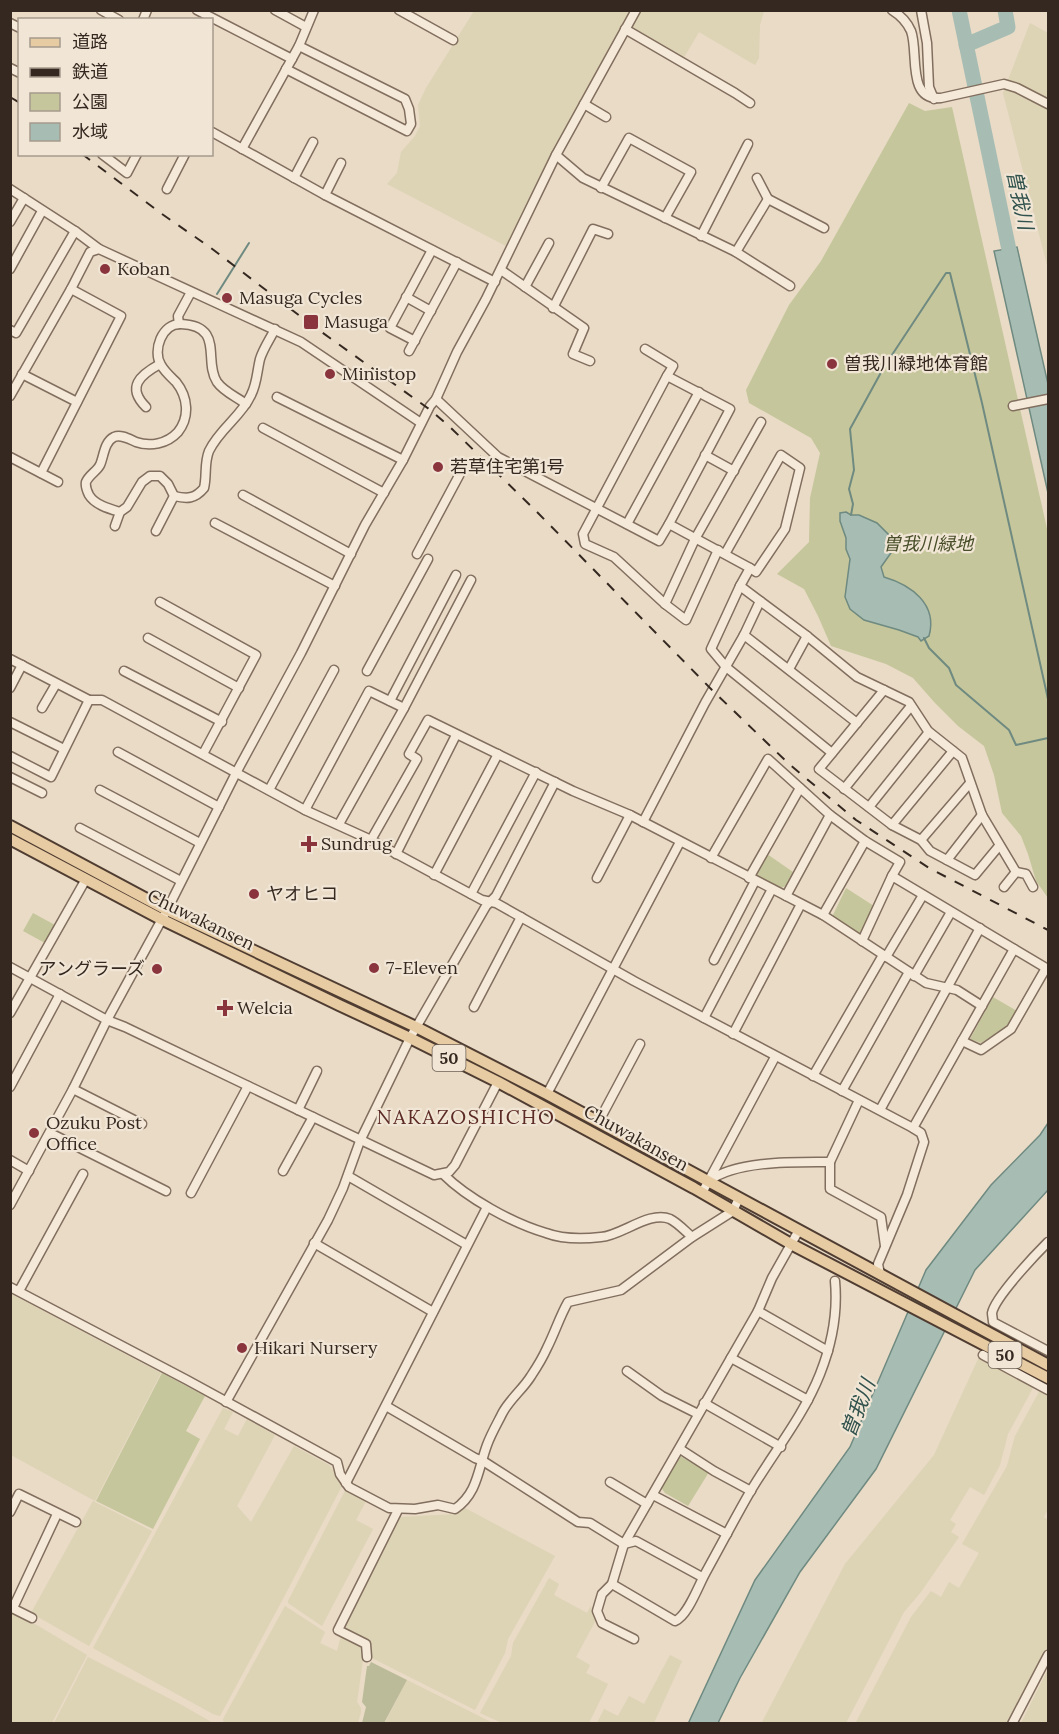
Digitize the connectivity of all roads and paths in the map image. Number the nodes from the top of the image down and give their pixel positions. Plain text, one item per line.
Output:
1 (101, 10) edge
2 (196, 10) edge
3 (274, 10) edge
4 (314, 10) edge
5 (399, 10) edge
6 (636, 10) edge
7 (892, 10) edge
8 (921, 10) edge
9 (115, 18) edge
10 (212, 18) edge
11 (213, 19) edge
12 (306, 27) junction
13 (625, 29) junction
14 (453, 40) dead end
15 (299, 46) junction
16 (292, 59) junction
17 (286, 69) junction
18 (938, 99) junction
19 (584, 104) junction
20 (750, 104) dead end
21 (1048, 104) edge
22 (606, 117) dead end
23 (213, 133) edge
24 (313, 142) dead end
25 (748, 144) dead end
26 (242, 149) junction
27 (556, 155) junction
28 (105, 156) edge
29 (136, 156) edge
30 (184, 156) edge
31 (341, 163) dead end
32 (294, 178) junction
33 (757, 178) dead end
34 (601, 188) junction
35 (10, 189) edge
36 (167, 189) dead end
37 (325, 195) junction
38 (24, 198) junction
39 (768, 199) junction
40 (42, 211) junction
41 (665, 218) junction
42 (10, 222) edge
43 (824, 228) dead end
44 (75, 231) junction
45 (608, 234) dead end
46 (700, 236) junction
47 (549, 243) dead end
48 (99, 249) junction
49 (432, 249) junction
50 (736, 252) junction
51 (457, 262) junction
52 (10, 269) edge
53 (501, 270) junction
54 (495, 282) junction
55 (790, 286) dead end
56 (525, 287) junction
57 (71, 289) junction
58 (191, 292) junction
59 (406, 297) junction
60 (554, 308) junction
61 (431, 311) junction
62 (179, 324) junction
63 (275, 329) junction
64 (10, 330) edge
65 (415, 341) junction
66 (645, 349) dead end
67 (409, 351) dead end
68 (590, 361) dead end
69 (160, 364) junction
70 (22, 374) junction
71 (668, 376) junction
72 (11, 392) edge
73 (699, 392) junction
74 (277, 396) dead end
75 (436, 399) junction
76 (1048, 399) edge
77 (77, 402) junction
78 (246, 404) junction
79 (1013, 406) dead end
80 (146, 407) dead end
81 (761, 422) dead end
82 (421, 423) junction
83 (263, 429) dead end
84 (705, 455) junction
85 (10, 457) edge
86 (403, 460) junction
87 (462, 470) dead end
88 (734, 471) junction
89 (41, 473) junction
90 (58, 482) dead end
91 (384, 492) junction
92 (243, 495) dead end
93 (174, 496) junction
94 (597, 508) junction
95 (120, 512) junction
96 (215, 523) dead end
97 (627, 524) junction
98 (669, 524) junction
99 (115, 526) dead end
100 (156, 531) dead end
101 (695, 539) junction
102 (721, 552) junction
103 (351, 554) junction
104 (417, 554) dead end
105 (428, 559) dead end
106 (750, 568) junction
107 (456, 575) dead end
108 (471, 580) dead end
109 (334, 586) junction
110 (740, 586) junction
111 (760, 601) junction
112 (160, 602) dead end
113 (664, 604) junction
114 (744, 635) junction
115 (807, 636) junction
116 (148, 638) dead end
117 (10, 659) edge
118 (22, 665) junction
119 (726, 667) junction
120 (789, 669) junction
121 (334, 670) dead end
122 (124, 671) dead end
123 (367, 671) dead end
124 (56, 684) junction
125 (10, 688) edge
126 (239, 688) junction
127 (884, 690) junction
128 (89, 700) junction
129 (390, 701) junction
130 (911, 706) junction
131 (42, 708) dead end
132 (404, 708) junction
133 (10, 722) edge
134 (222, 722) junction
135 (857, 723) junction
136 (929, 732) junction
137 (456, 735) junction
138 (64, 749) junction
139 (953, 751) junction
140 (118, 752) dead end
141 (832, 753) junction
142 (203, 754) junction
143 (498, 754) junction
144 (10, 756) edge
145 (536, 772) junction
146 (236, 773) junction
147 (10, 777) edge
148 (555, 782) junction
149 (970, 783) junction
150 (800, 788) junction
151 (844, 789) junction
152 (100, 790) dead end
153 (268, 790) junction
154 (42, 792) dead end
155 (219, 807) junction
156 (869, 807) junction
157 (305, 810) junction
158 (630, 815) junction
159 (830, 815) junction
160 (982, 815) junction
161 (644, 822) junction
162 (339, 824) junction
163 (892, 825) junction
164 (10, 826) edge
165 (80, 828) dead end
166 (371, 840) junction
167 (921, 840) junction
168 (865, 841) junction
169 (12, 842) edge
170 (680, 842) junction
171 (200, 843) junction
172 (999, 846) junction
173 (396, 854) junction
174 (711, 858) junction
175 (947, 860) junction
176 (1016, 872) junction
177 (434, 874) junction
178 (892, 876) junction
179 (597, 878) dead end
180 (86, 879) junction
181 (752, 879) junction
182 (181, 881) junction
183 (1004, 887) dead end
184 (1034, 887) dead end
185 (771, 889) junction
186 (471, 894) junction
187 (923, 895) junction
188 (786, 896) junction
189 (491, 902) junction
190 (801, 904) junction
191 (951, 912) junction
192 (164, 915) junction
193 (822, 915) junction
194 (521, 917) junction
195 (980, 928) junction
196 (862, 941) junction
197 (1014, 950) junction
198 (885, 956) junction
199 (714, 960) dead end
200 (10, 967) edge
201 (612, 969) junction
202 (912, 974) junction
203 (31, 977) junction
204 (947, 988) junction
205 (60, 994) junction
206 (982, 1006) junction
207 (474, 1007) dead end
208 (10, 1013) edge
209 (704, 1018) junction
210 (107, 1020) junction
211 (416, 1027) junction
212 (734, 1034) junction
213 (410, 1038) junction
214 (962, 1041) junction
215 (640, 1044) dead end
216 (775, 1057) junction
217 (317, 1071) dead end
218 (813, 1076) junction
219 (498, 1082) junction
220 (248, 1086) junction
221 (10, 1087) edge
222 (73, 1089) junction
223 (842, 1091) junction
224 (547, 1094) junction
225 (859, 1100) junction
226 (298, 1110) junction
227 (880, 1110) junction
228 (312, 1117) junction
229 (599, 1121) junction
230 (142, 1124) dead end
231 (913, 1128) junction
232 (50, 1133) junction
233 (360, 1141) junction
234 (10, 1160) edge
235 (830, 1162) junction
236 (29, 1171) junction
237 (283, 1171) dead end
238 (83, 1174) dead end
239 (442, 1174) junction
240 (348, 1176) junction
241 (709, 1181) junction
242 (166, 1191) dead end
243 (191, 1193) dead end
244 (702, 1193) junction
245 (740, 1198) junction
246 (10, 1205) edge
247 (487, 1207) junction
248 (733, 1211) junction
249 (799, 1230) junction
250 (692, 1237) junction
251 (1048, 1242) edge
252 (314, 1244) junction
253 (791, 1244) junction
254 (467, 1245) junction
255 (885, 1246) junction
256 (881, 1275) junction
257 (836, 1281) dead end
258 (15, 1289) edge
259 (758, 1311) junction
260 (433, 1312) junction
261 (828, 1351) junction
262 (1048, 1351) edge
263 (982, 1355) dead end
264 (731, 1358) junction
265 (1048, 1365) edge
266 (627, 1371) dead end
267 (1048, 1378) edge
268 (1048, 1390) edge
269 (808, 1400) junction
270 (226, 1402) junction
271 (704, 1403) junction
272 (386, 1406) junction
273 (698, 1414) junction
274 (781, 1447) junction
275 (680, 1449) junction
276 (483, 1461) junction
277 (610, 1482) dead end
278 (346, 1483) junction
279 (751, 1491) junction
280 (653, 1495) junction
281 (647, 1504) junction
282 (398, 1510) junction
283 (10, 1512) edge
284 (57, 1514) junction
285 (76, 1522) dead end
286 (728, 1534) junction
287 (624, 1544) junction
288 (702, 1577) junction
289 (612, 1584) junction
290 (12, 1608) edge
291 (32, 1618) dead end
292 (634, 1639) dead end
293 (1048, 1655) edge
294 (367, 1657) dead end
295 (1012, 1724) edge

1 - 9 street
2 - 10 street
3 - 12 street
4 - 12 street
5 - 14 street
6 - 13 street
7 - 18 street
8 - 18 street
11 - 16 street
12 - 15 street
13 - 19 street
13 - 20 street
15 - 16 street
15 - 17 street
16 - 17 street
17 - 26 street
18 - 21 street
19 - 22 street
19 - 27 street
23 - 26 street
24 - 32 street
25 - 46 street
26 - 32 street
27 - 34 street
27 - 53 street
28 - 29 street
30 - 36 street
31 - 37 street
32 - 37 street
33 - 39 street
34 - 41 street
34 - 41 street
35 - 38 street
37 - 49 street
38 - 40 street
38 - 42 street
39 - 43 street
39 - 50 street
40 - 44 street
40 - 52 street
41 - 46 street
44 - 48 street
44 - 64 street
45 - 60 street
46 - 50 street
47 - 56 street
48 - 57 street
48 - 58 street
49 - 51 street
49 - 59 street
50 - 55 street
51 - 54 street
51 - 61 street
53 - 54 street
53 - 56 street
54 - 75 street
56 - 60 street
57 - 70 street
57 - 77 street
58 - 62 street
58 - 63 street
59 - 61 street
59 - 65 street
60 - 68 street
61 - 65 street
62 - 69 street
62 - 78 street
63 - 78 street
63 - 82 street
65 - 67 street
66 - 71 street
69 - 80 street
69 - 95 street
70 - 72 street
70 - 77 street
71 - 73 street
71 - 94 street
73 - 84 street
73 - 97 street
74 - 86 street
75 - 82 street
75 - 94 street
76 - 79 street
77 - 89 street
78 - 93 street
81 - 88 street
82 - 86 street
83 - 91 street
84 - 88 street
84 - 98 street
85 - 89 street
86 - 91 street
87 - 104 street
88 - 101 street
89 - 90 street
91 - 103 street
92 - 103 street
93 - 95 street
93 - 100 street
94 - 97 street
94 - 113 street
95 - 99 street
96 - 109 street
97 - 98 street
98 - 101 street
101 - 102 street
101 - 113 street
102 - 106 street
102 - 106 street
102 - 113 street
103 - 109 street
105 - 123 street
106 - 110 street
107 - 129 street
108 - 132 street
109 - 146 street
110 - 111 street
110 - 119 street
111 - 114 street
111 - 115 street
112 - 126 street
114 - 119 street
114 - 120 street
115 - 120 street
115 - 127 street
116 - 126 street
117 - 118 street
118 - 124 street
118 - 125 street
119 - 141 street
119 - 161 street
120 - 135 street
121 - 153 street
122 - 134 street
124 - 128 street
124 - 131 street
126 - 134 street
127 - 130 street
127 - 135 street
128 - 138 street
128 - 142 street
129 - 132 street
129 - 157 street
130 - 136 street
130 - 151 street
132 - 162 street
133 - 138 street
134 - 142 street
135 - 141 street
136 - 139 street
136 - 156 street
137 - 143 street
137 - 166 street
137 - 173 street
138 - 144 street
139 - 149 street
139 - 163 street
140 - 155 street
141 - 151 street
142 - 146 street
143 - 145 street
143 - 177 street
145 - 148 street
145 - 186 street
146 - 153 street
146 - 155 street
147 - 154 street
148 - 158 street
148 - 189 street
149 - 160 street
149 - 167 street
150 - 159 street
150 - 174 street
150 - 181 street
151 - 156 street
152 - 171 street
153 - 157 street
155 - 171 street
156 - 163 street
157 - 162 street
158 - 161 street
158 - 179 street
159 - 168 street
159 - 188 street
160 - 172 street
160 - 175 street
161 - 170 street
162 - 166 street
163 - 167 street
164 - 192 main road, Chuwakansen / 50
165 - 182 street
166 - 173 street
167 - 175 street
168 - 178 street
168 - 193 street
169 - 180 main road, Chuwakansen / 50
170 - 174 street
170 - 201 street
171 - 182 street
172 - 175 street
172 - 176 street
173 - 177 street
174 - 181 street
176 - 183 street
176 - 184 street
177 - 186 street
178 - 187 street
178 - 196 street
180 - 192 main road, Chuwakansen / 50
180 - 203 street
181 - 185 street
181 - 199 street
182 - 192 street
185 - 188 street
185 - 209 street
186 - 189 street
187 - 191 street
187 - 198 street
188 - 190 street
189 - 194 street
189 - 211 street
190 - 193 street
190 - 212 street
191 - 195 street
191 - 202 street
192 - 210 street
192 - 211 main road, Chuwakansen / 50
192 - 213 main road, Chuwakansen / 50
193 - 196 street
194 - 201 street
194 - 207 street
195 - 197 street
195 - 204 street
196 - 198 street
197 - 206 street
197 - 214 street
198 - 202 street
198 - 218 street
200 - 203 street
201 - 209 street
201 - 224 street
202 - 204 street
202 - 223 street
203 - 205 street
203 - 208 street
204 - 206 street
204 - 227 street
205 - 210 street
205 - 221 street
206 - 214 street
209 - 212 street
210 - 220 street
210 - 222 street
211 - 213 street
211 - 224 main road, Chuwakansen / 50
212 - 216 street
213 - 219 main road, Chuwakansen / 50
213 - 233 street
214 - 231 street
215 - 229 street
216 - 218 street
216 - 241 street
217 - 226 street
218 - 223 street
219 - 239 street
219 - 244 main road, Chuwakansen / 50
220 - 226 street
220 - 243 street
222 - 230 street
222 - 232 street
223 - 225 street
224 - 229 main road, Chuwakansen / 50
225 - 227 street
225 - 235 street
226 - 228 street
227 - 231 street
228 - 233 street
228 - 237 street
229 - 241 main road, Chuwakansen / 50
231 - 255 street
232 - 236 street
232 - 242 street
233 - 239 street
233 - 240 street
234 - 236 street
235 - 241 street
235 - 255 street
236 - 246 street
238 - 258 street
239 - 247 street
240 - 252 street
240 - 254 street
241 - 244 street
241 - 245 main road, Chuwakansen / 50
244 - 248 main road, Chuwakansen / 50
245 - 248 street
245 - 249 main road, Chuwakansen / 50
247 - 250 street
247 - 254 street
248 - 250 street
248 - 253 main road, Chuwakansen / 50
249 - 253 street
249 - 256 main road, Chuwakansen / 50
250 - 276 street
251 - 262 street
252 - 260 street
252 - 270 street
253 - 259 street
253 - 267 main road, Chuwakansen / 50
254 - 260 street
255 - 256 street
256 - 265 main road, Chuwakansen / 50
257 - 261 street
258 - 270 street
259 - 261 street
259 - 264 street
260 - 272 street
261 - 269 street
263 - 268 street
264 - 269 street
264 - 271 street
266 - 273 street
269 - 274 street
270 - 278 street
271 - 273 street
271 - 274 street
272 - 276 street
272 - 278 street
273 - 275 street
274 - 279 street
275 - 279 street
275 - 280 street
276 - 282 street
276 - 287 street
277 - 281 street
278 - 282 street
279 - 286 street
280 - 281 street
280 - 286 street
281 - 287 street
282 - 294 street
283 - 284 street
284 - 285 street
284 - 290 street
286 - 288 street
287 - 288 street
287 - 289 street
288 - 289 street
289 - 292 street
290 - 291 street
293 - 295 street

